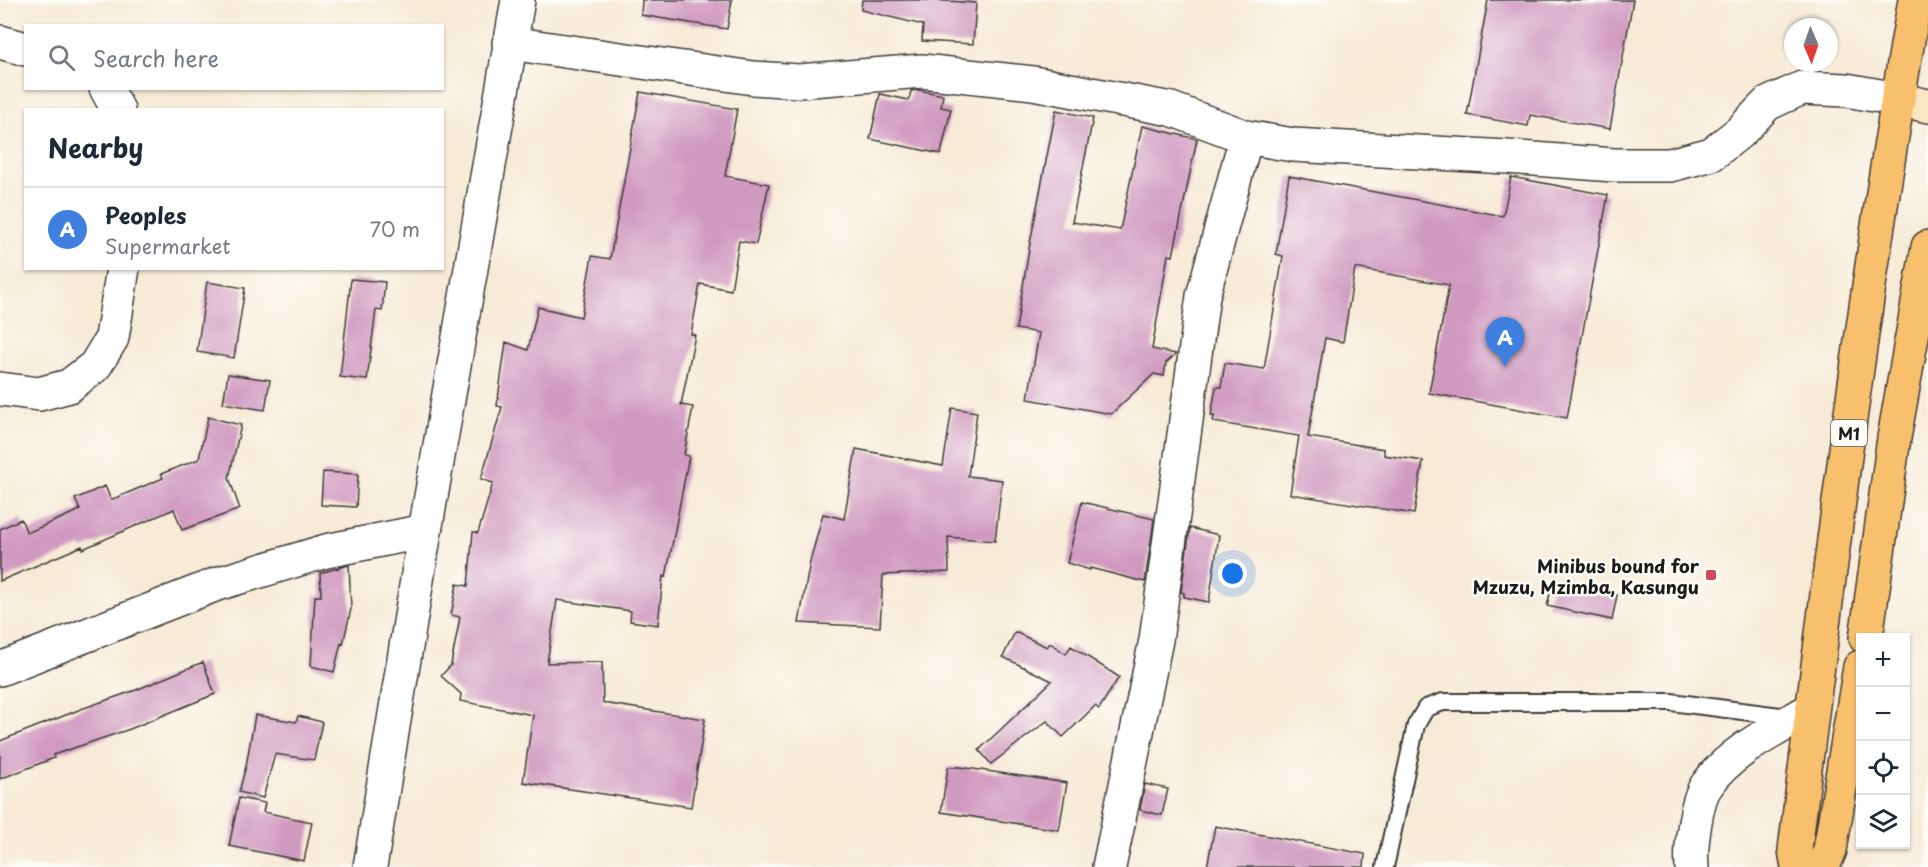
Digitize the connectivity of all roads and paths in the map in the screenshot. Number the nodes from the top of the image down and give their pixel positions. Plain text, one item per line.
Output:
1 (518, 0) edge
2 (1915, 0) edge
3 (0, 42) edge
4 (509, 43) junction
5 (24, 48) edge
6 (107, 90) edge
7 (1913, 102) edge
8 (117, 108) edge
9 (1246, 137) junction
10 (1928, 247) edge
11 (123, 270) edge
12 (0, 388) edge
13 (425, 531) junction
14 (1867, 633) edge
15 (0, 669) edge
16 (1857, 687) edge
17 (1804, 713) junction
18 (1828, 861) edge
19 (370, 867) edge
20 (1108, 867) edge
21 (1385, 867) edge
22 (1692, 867) edge
23 (1798, 867) edge

1 - 4 street
2 - 7 highway, M1
3 - 5 street
4 - 9 street
4 - 13 street
6 - 8 street
7 - 9 street
7 - 17 highway, M1
9 - 20 street
10 - 14 highway, M1
11 - 12 street
13 - 15 street
13 - 19 street
16 - 18 highway
17 - 21 lane
17 - 22 street
17 - 23 highway, M1

